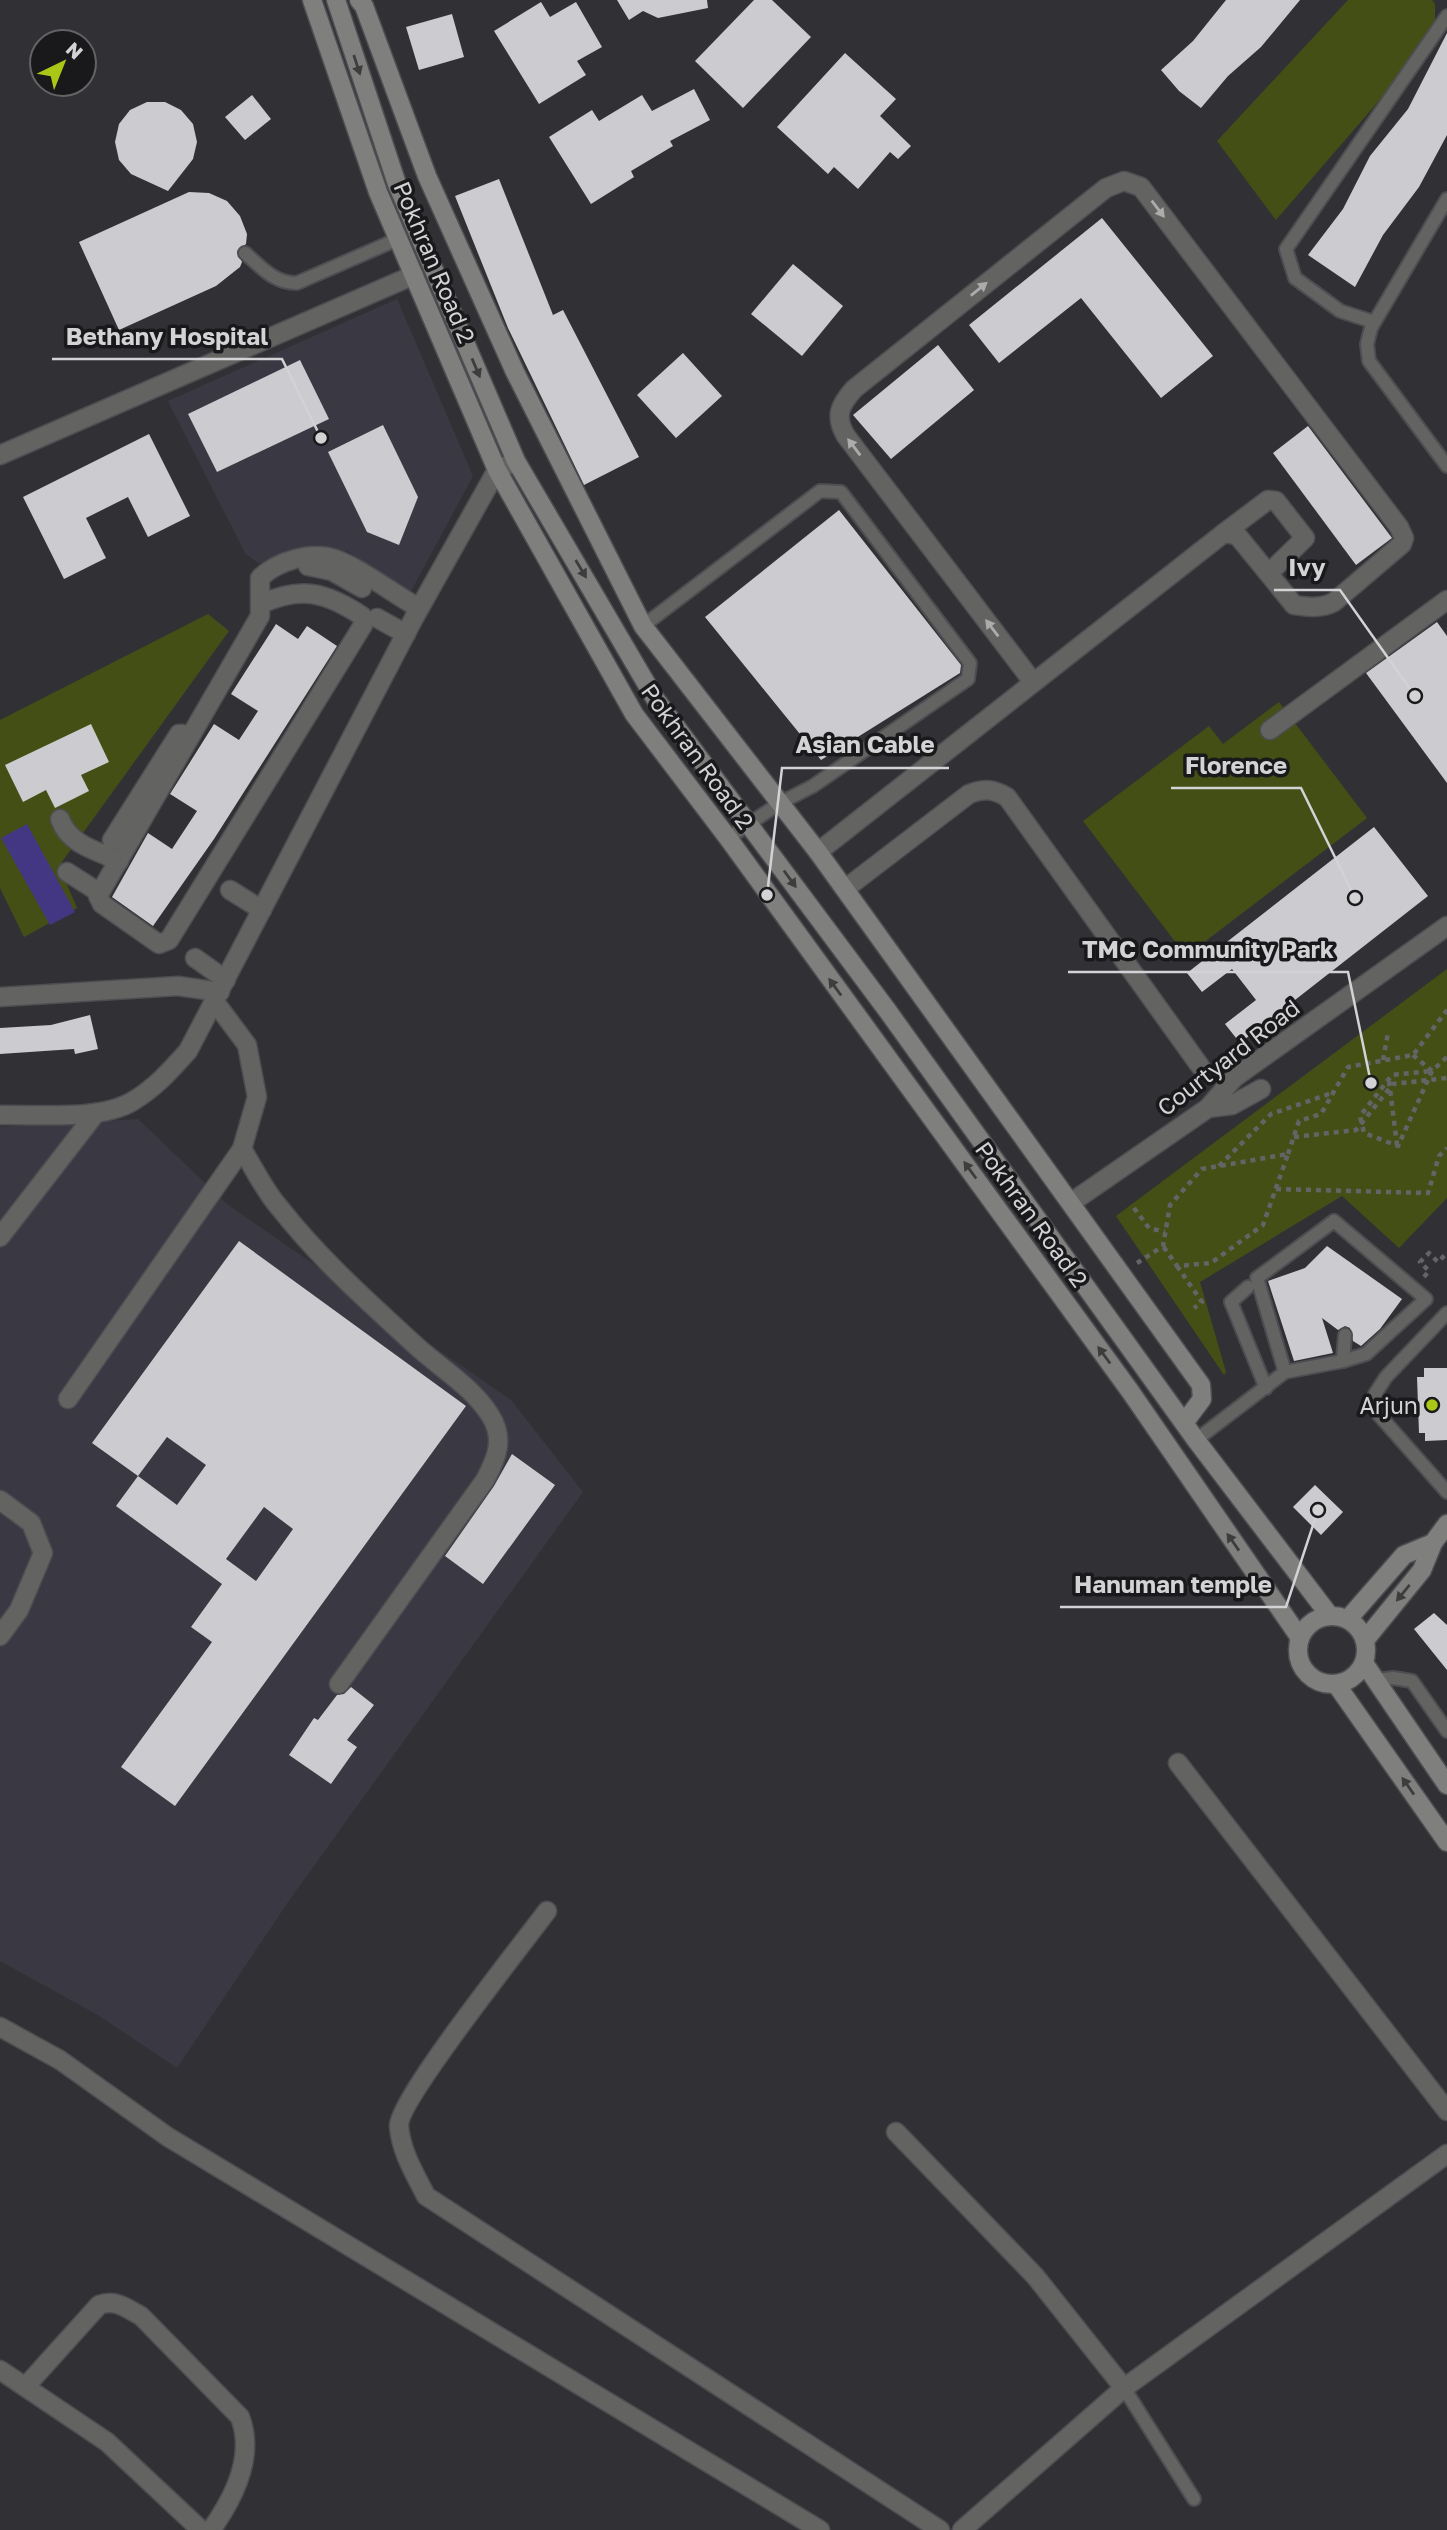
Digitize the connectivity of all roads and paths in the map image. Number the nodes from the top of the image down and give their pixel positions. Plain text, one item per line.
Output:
1 (312, 0) edge
2 (336, 0) edge
3 (359, 0) edge
4 (1447, 16) edge
5 (1447, 199) edge
6 (398, 239) junction
7 (246, 253) dead end
8 (414, 275) junction
9 (1374, 322) junction
10 (0, 455) edge
11 (516, 461) junction
12 (1447, 466) edge
13 (497, 470) junction
14 (1224, 533) junction
15 (1269, 573) junction
16 (1447, 600) edge
17 (261, 604) junction
18 (377, 618) dead end
19 (413, 620) junction
20 (643, 626) junction
21 (1033, 682) junction
22 (1270, 730) dead end
23 (193, 733) junction
24 (780, 803) junction
25 (60, 819) dead end
26 (749, 824) junction
27 (728, 838) junction
28 (112, 840) dead end
29 (818, 852) junction
30 (119, 861) junction
31 (67, 872) dead end
32 (230, 890) dead end
33 (845, 890) junction
34 (100, 892) junction
35 (262, 910) junction
36 (1447, 926) edge
37 (195, 958) dead end
38 (220, 991) junction
39 (0, 996) edge
40 (1447, 1010) edge
41 (1388, 1033) dead end
42 (1413, 1055) junction
43 (1447, 1057) edge
44 (1383, 1060) junction
45 (1200, 1066) dead end
46 (1432, 1071) junction
47 (1447, 1078) edge
48 (1388, 1080) junction
49 (1261, 1089) dead end
50 (1333, 1093) junction
51 (1208, 1108) junction
52 (96, 1113) junction
53 (0, 1115) edge
54 (1294, 1137) junction
55 (1398, 1146) junction
56 (242, 1149) junction
57 (1447, 1149) edge
58 (1288, 1154) junction
59 (1218, 1166) junction
60 (1275, 1189) junction
61 (1072, 1202) junction
62 (1135, 1208) dead end
63 (1165, 1232) junction
64 (0, 1237) edge
65 (1163, 1246) junction
66 (1447, 1253) edge
67 (1177, 1266) junction
68 (1429, 1271) dead end
69 (1121, 1273) junction
70 (1248, 1287) dead end
71 (1194, 1308) dead end
72 (1447, 1313) edge
73 (1345, 1335) dead end
74 (1343, 1361) junction
75 (1285, 1372) junction
76 (1266, 1388) junction
77 (68, 1399) dead end
78 (1184, 1423) junction
79 (1196, 1440) junction
80 (1447, 1492) edge
81 (0, 1500) edge
82 (1447, 1524) edge
83 (1433, 1542) junction
84 (1330, 1616) junction
85 (1348, 1619) junction
86 (0, 1636) edge
87 (1300, 1638) junction
88 (1365, 1640) junction
89 (1364, 1663) junction
90 (1376, 1681) junction
91 (339, 1684) dead end
92 (1336, 1684) junction
93 (1447, 1731) edge
94 (1178, 1763) dead end
95 (1447, 1785) edge
96 (1447, 1842) edge
97 (547, 1911) dead end
98 (0, 2027) edge
99 (1447, 2111) edge
100 (895, 2132) dead end
101 (1447, 2154) edge
102 (0, 2370) edge
103 (26, 2386) junction
104 (1124, 2388) junction
105 (1194, 2499) dead end
106 (201, 2530) edge
107 (211, 2530) edge
108 (820, 2530) edge
109 (940, 2530) edge
110 (962, 2530) edge

1 - 6 main road, Pokhran Road 2
2 -> 11 main road, Pokhran Road 2
3 - 20 main road
4 - 9 lane
5 - 9 lane
6 - 7 lane
6 - 8 main road, Pokhran Road 2
8 - 10 street
8 - 13 main road, Pokhran Road 2
9 - 12 lane
11 - 13 street
11 -> 26 main road, Pokhran Road 2
13 - 19 street
13 - 27 main road, Pokhran Road 2
14 - 15 street
14 - 15 street
14 - 21 street
21 -> 15 street
16 - 22 street
17 - 19 street
17 - 23 street
17 - 34 street
18 - 19 street
19 - 35 street
20 - 24 main road
20 - 24 lane
21 - 29 street
23 - 28 street
23 - 30 street
24 - 26 lane
24 - 29 main road
25 - 30 street
26 - 27 lane
26 -> 78 main road, Pokhran Road 2
87 -> 27 main road, Pokhran Road 2
29 - 33 main road
30 - 34 street
31 - 34 street
32 - 35 street
33 - 45 street
33 - 61 main road
35 - 38 street
36 - 51 street, Courtyard Road
37 - 38 street
38 - 39 street
38 - 52 street
38 - 56 street
40 - 42 path
41 - 44 path
42 - 44 path
42 - 46 path
43 - 46 path
44 - 50 path
46 - 48 path
46 - 55 path
47 - 54 path, bridge
48 - 55 path
48 - 55 path
49 - 51 street
50 - 54 path
50 - 59 path
51 - 61 street, Courtyard Road
52 - 53 street
52 - 64 street
54 - 58 path
56 - 77 street
56 - 91 street
57 - 60 path
58 - 59 path
58 - 60 path
59 - 63 path
60 - 67 path
61 - 69 main road
62 - 63 path
63 - 65 path
65 - 67 path
65 - 69 path
66 - 68 path
67 - 71 path
69 - 78 main road
70 - 76 lane
72 - 80 lane
73 - 74 lane
74 - 75 lane
74 - 75 lane
75 - 76 lane
76 - 79 lane
78 - 79 main road, Pokhran Road 2
79 - 84 main road, Pokhran Road 2
81 - 86 street
82 - 83 main road
83 - 85 main road
83 -> 88 main road
84 - 85 main road
84 - 87 main road
85 - 88 main road
87 - 92 main road
88 - 89 main road
89 - 90 main road
89 - 92 main road
90 - 93 lane
90 - 95 main road
96 -> 92 main road
94 - 99 street
97 - 109 street
98 - 108 street
100 - 104 street
101 - 104 street
102 - 103 street
103 - 106 street
103 - 107 street
104 - 105 lane
104 - 110 street

